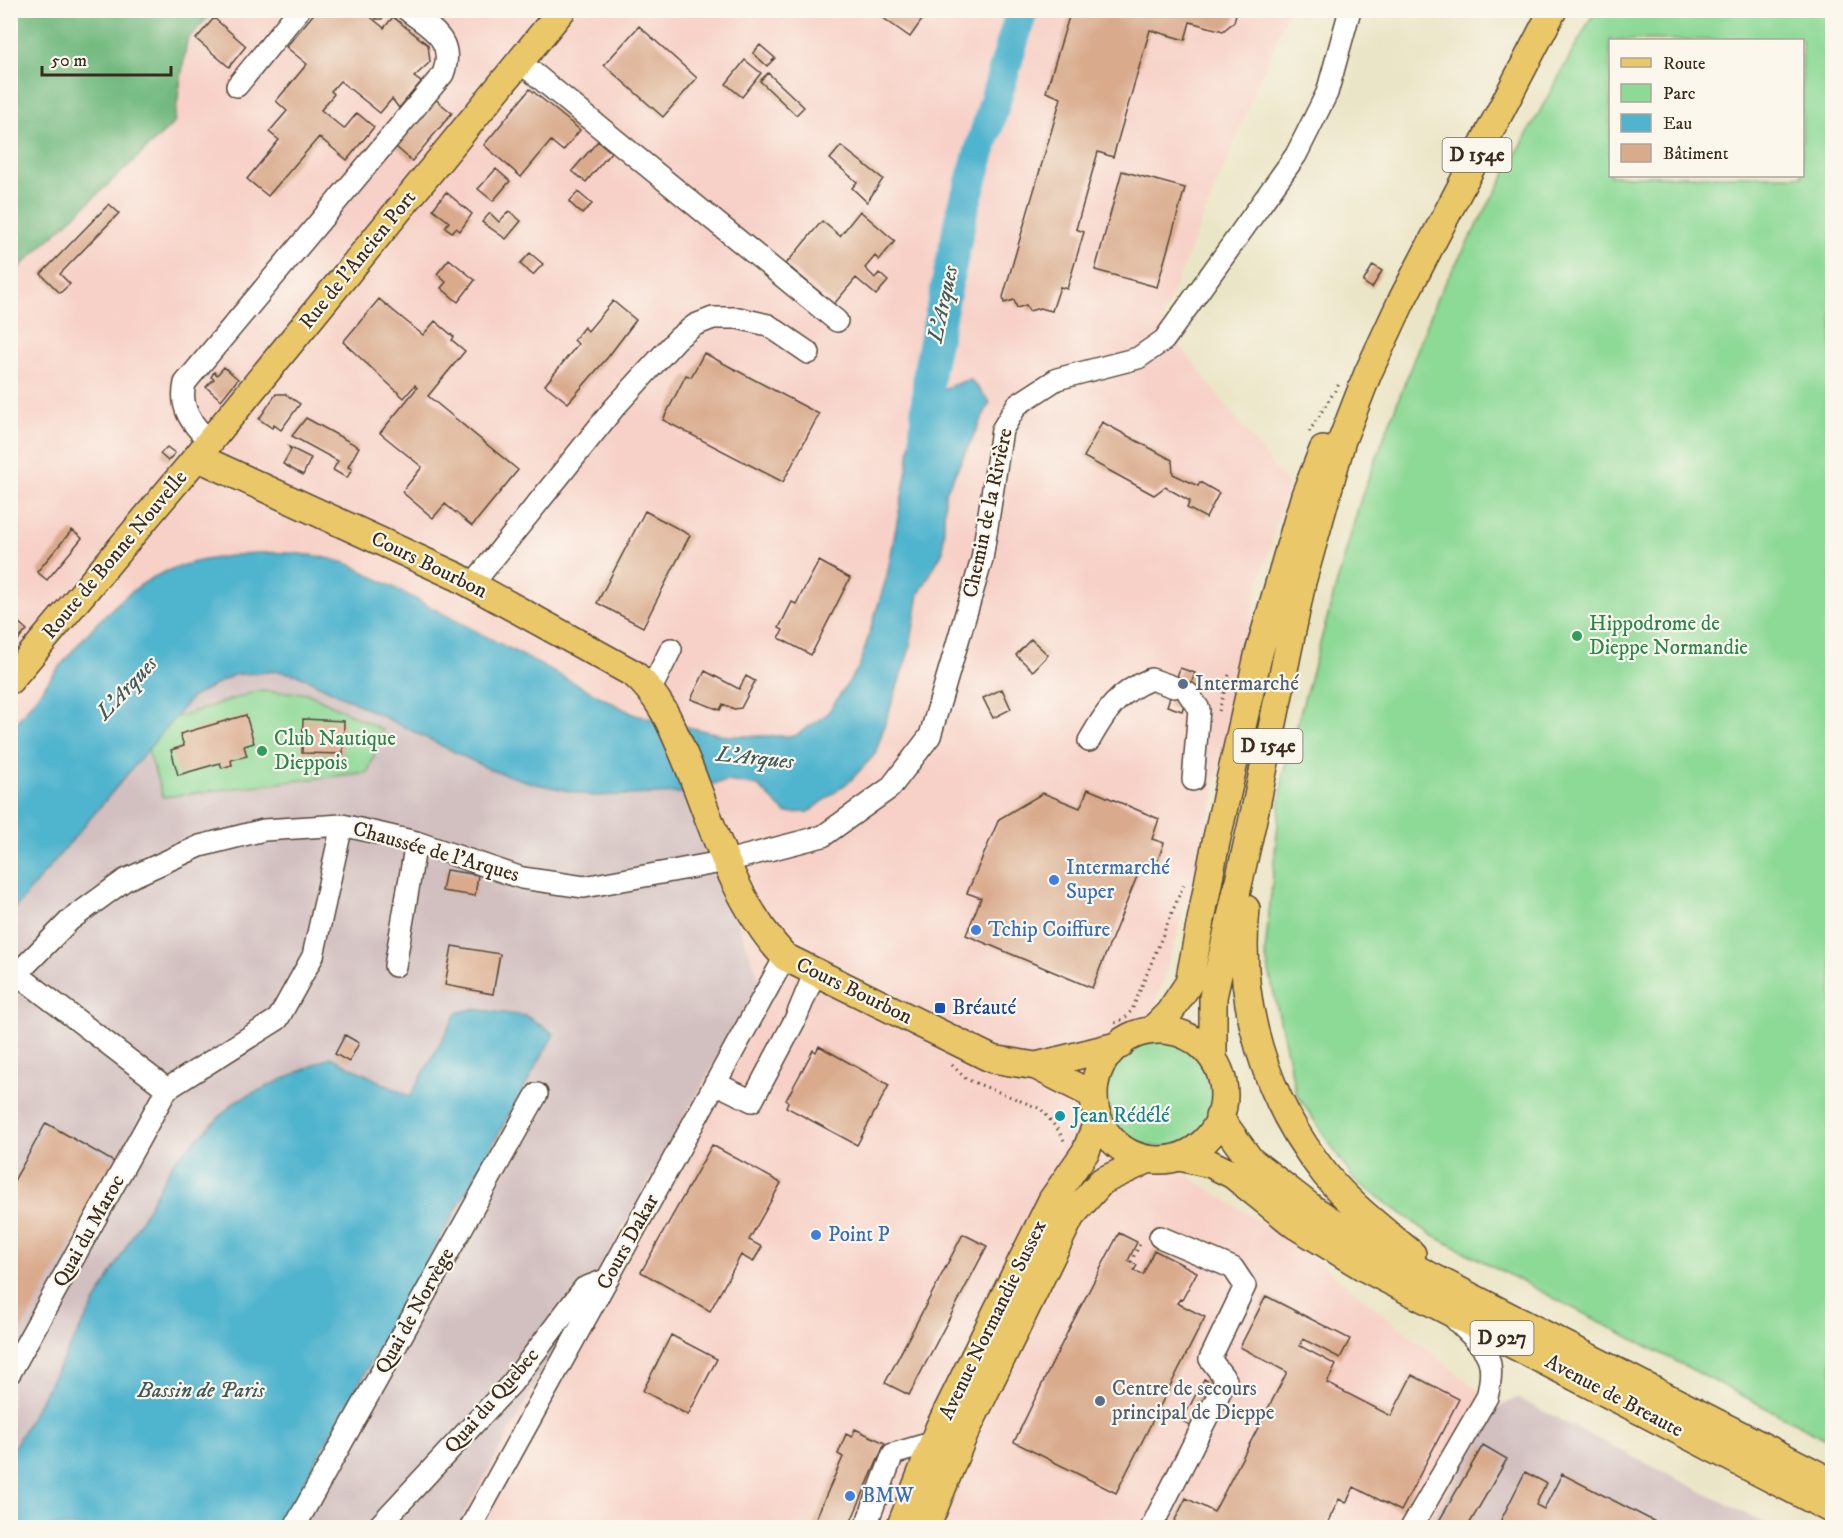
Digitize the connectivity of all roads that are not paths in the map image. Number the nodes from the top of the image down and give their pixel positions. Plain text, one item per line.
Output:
1 (299, 10) edge
2 (407, 10) edge
3 (562, 10) edge
4 (1350, 10) edge
5 (1553, 10) edge
6 (520, 62) junction
7 (237, 86) dead end
8 (1402, 300) junction
9 (837, 321) dead end
10 (809, 353) dead end
11 (203, 449) junction
12 (472, 585) junction
13 (670, 649) dead end
14 (10, 680) edge
15 (651, 689) junction
16 (1089, 741) dead end
17 (1193, 780) dead end
18 (1257, 801) junction
19 (342, 825) junction
20 (416, 842) junction
21 (727, 861) junction
22 (785, 957) junction
23 (395, 966) dead end
24 (815, 972) junction
25 (14, 977) edge
26 (1153, 1029) junction
27 (1120, 1046) junction
28 (1213, 1056) junction
29 (1036, 1066) junction
30 (715, 1083) junction
31 (167, 1089) junction
32 (537, 1094) dead end
33 (1095, 1108) junction
34 (1219, 1117) junction
35 (1180, 1157) junction
36 (1147, 1160) junction
37 (1160, 1237) dead end
38 (608, 1279) junction
39 (1445, 1295) junction
40 (10, 1373) edge
41 (934, 1443) junction
42 (1833, 1482) edge
43 (1833, 1510) edge
44 (294, 1527) edge
45 (377, 1527) edge
46 (470, 1527) edge
47 (865, 1527) edge
48 (900, 1527) edge
49 (926, 1527) edge
50 (1151, 1527) edge
51 (1411, 1527) edge

1 - 7 street
2 - 11 street
3 - 6 main road, Rue de l'Ancien Port
4 - 21 street, Chemin de la Rivière
5 - 8 main road, D 154e
6 - 9 street
6 - 11 main road, Rue de l'Ancien Port
8 - 18 main road, D 154e
8 - 26 main road, D 154e
10 - 12 street
11 - 12 main road, Cours Bourbon
11 - 14 main road, Route de Bonne Nouvelle
12 - 15 main road, Cours Bourbon
13 - 15 street
15 - 21 main road, Cours Bourbon
16 - 17 street
18 - 28 main road, D 154e
18 - 39 main road
19 - 20 street, Chaussée de l'Arques
19 - 25 street, Chaussée de l'Arques
19 - 31 street, Quai du Maroc
20 - 21 street, Chaussée de l'Arques
20 - 23 street
21 - 22 main road, Cours Bourbon
22 - 24 main road, Cours Bourbon
22 - 30 street, Cours Dakar
24 - 29 main road, Cours Bourbon
24 - 30 street
25 - 31 street
26 - 27 main road
26 - 28 main road
27 - 29 main road, Cours Bourbon
27 - 33 main road
28 - 34 main road
29 - 33 main road, Cours Bourbon
30 - 38 street, Cours Dakar
31 - 40 street, Quai du Maroc
32 - 44 street, Quai de Norvège
33 - 36 main road
33 - 41 main road, Avenue Normandie Sussex
34 - 35 main road
34 - 39 main road, Avenue de Breaute / D 927
35 - 36 main road
35 - 39 main road, Avenue de Breaute / D 927
36 - 49 main road, Avenue Normandie Sussex
37 - 50 street
38 - 45 street, Quai du Quebec
38 - 46 street, Cours Dakar
39 - 42 main road, Avenue de Breaute / D 927
39 - 43 main road, Avenue de Breaute / D 927
39 - 51 street
41 - 47 street
41 - 48 main road, Avenue Normandie Sussex

